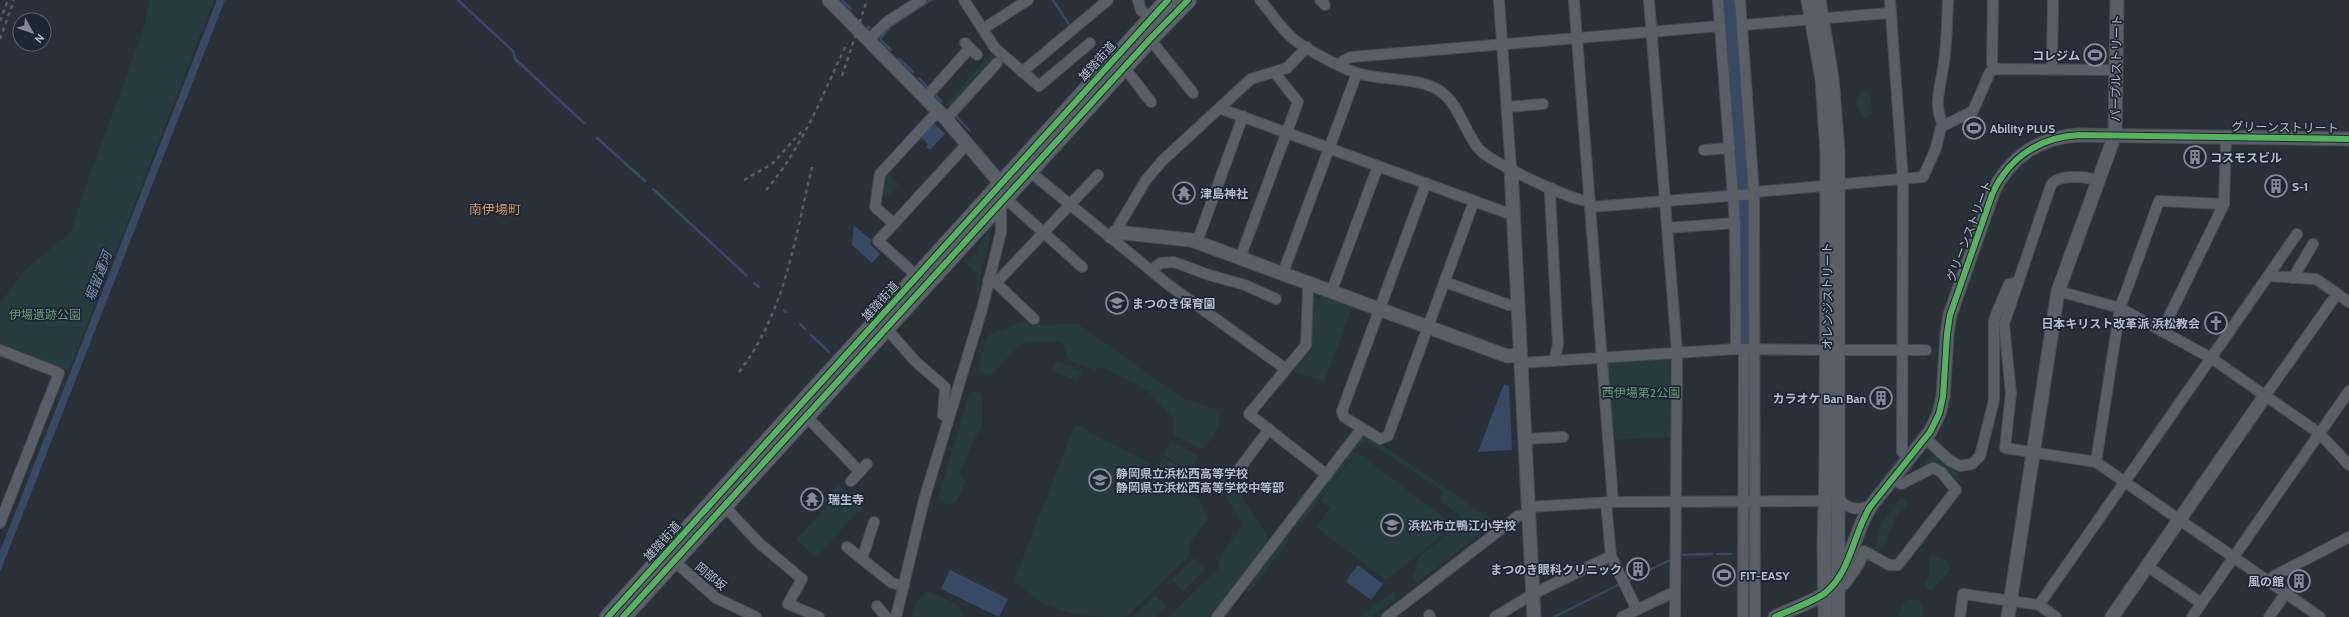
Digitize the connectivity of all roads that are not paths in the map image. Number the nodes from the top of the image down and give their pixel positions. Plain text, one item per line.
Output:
1 (829, 0) edge
2 (921, 0) edge
3 (964, 0) edge
4 (1028, 0) edge
5 (1108, 0) edge
6 (1138, 0) edge
7 (1168, 0) edge
8 (1188, 0) edge
9 (1260, 0) edge
10 (1499, 0) edge
11 (1574, 0) edge
12 (1649, 0) edge
13 (1718, 0) edge
14 (1740, 0) edge
15 (1808, 0) edge
16 (1819, 0) edge
17 (1890, 0) edge
18 (1948, 0) edge
19 (1993, 0) edge
20 (2053, 0) edge
21 (2117, 0) edge
22 (1890, 13) junction
23 (1150, 19) junction
24 (1817, 19) junction
25 (1742, 25) junction
26 (1720, 26) junction
27 (983, 29) junction
28 (1652, 32) junction
29 (1577, 38) junction
30 (1150, 39) junction
31 (868, 40) junction
32 (1090, 43) dead end
33 (1502, 45) junction
34 (1307, 47) junction
35 (971, 49) dead end
36 (1340, 65) junction
37 (1124, 67) junction
38 (1995, 69) junction
39 (2052, 69) junction
40 (994, 70) dead end
41 (2116, 70) junction
42 (1022, 72) junction
43 (1274, 72) junction
44 (1357, 73) junction
45 (1194, 93) dead end
46 (925, 98) junction
47 (1151, 102) dead end
48 (1543, 104) dead end
49 (1221, 106) junction
50 (1507, 108) junction
51 (942, 115) junction
52 (1243, 116) junction
53 (1944, 124) junction
54 (1286, 132) junction
55 (2115, 135) junction
56 (2226, 137) junction
57 (2349, 139) edge
58 (967, 144) junction
59 (1330, 148) junction
60 (1730, 148) junction
61 (1704, 150) dead end
62 (1378, 166) junction
63 (1511, 169) junction
64 (1029, 171) junction
65 (1098, 175) dead end
66 (1903, 180) junction
67 (2098, 180) junction
68 (1426, 183) junction
69 (1833, 186) junction
70 (1552, 188) junction
71 (1754, 194) junction
72 (1002, 195) junction
73 (1735, 195) junction
74 (1474, 201) junction
75 (1665, 201) junction
76 (1590, 204) junction
77 (2224, 204) junction
78 (1070, 205) junction
79 (1512, 213) junction
80 (893, 223) junction
81 (1735, 223) junction
82 (1667, 228) junction
83 (1044, 233) junction
84 (2297, 234) dead end
85 (1113, 235) junction
86 (1197, 242) junction
87 (2313, 244) dead end
88 (1240, 258) junction
89 (1082, 267) dead end
90 (1151, 270) junction
91 (1284, 273) junction
92 (917, 276) junction
93 (2268, 276) junction
94 (2293, 278) junction
95 (992, 282) junction
96 (1444, 282) junction
97 (2018, 282) junction
98 (1311, 283) junction
99 (1332, 290) junction
100 (2058, 291) junction
101 (2337, 294) junction
102 (1276, 299) dead end
103 (2349, 302) edge
104 (1517, 304) junction
105 (1380, 308) junction
106 (2120, 308) junction
107 (1034, 319) dead end
108 (1428, 326) junction
109 (886, 328) junction
110 (2162, 331) junction
111 (0, 350) edge
112 (1744, 350) junction
113 (1832, 350) junction
114 (1902, 350) junction
115 (1926, 350) dead end
116 (1676, 352) junction
117 (2211, 358) junction
118 (1520, 359) junction
119 (1602, 359) junction
120 (1554, 361) junction
121 (1283, 367) dead end
122 (962, 376) junction
123 (945, 387) junction
124 (2349, 391) edge
125 (2265, 396) junction
126 (806, 416) junction
127 (949, 417) junction
128 (1362, 428) junction
129 (1269, 429) junction
130 (2319, 433) junction
131 (1563, 437) dead end
132 (1925, 438) junction
133 (1524, 439) junction
134 (2033, 452) junction
135 (1908, 459) junction
136 (2096, 462) junction
137 (867, 464) dead end
138 (2349, 465) edge
139 (860, 472) junction
140 (1237, 472) dead end
141 (1327, 475) junction
142 (1892, 479) junction
143 (851, 481) dead end
144 (2125, 482) junction
145 (1830, 499) junction
146 (1676, 501) junction
147 (1743, 501) junction
148 (1754, 501) junction
149 (4, 502) edge
150 (1609, 502) junction
151 (1872, 504) junction
152 (724, 506) junction
153 (1528, 511) junction
154 (2179, 520) junction
155 (874, 522) dead end
156 (0, 523) edge
157 (2349, 537) edge
158 (849, 553) dead end
159 (1611, 556) junction
160 (2233, 557) junction
161 (862, 559) junction
162 (674, 561) junction
163 (2147, 566) junction
164 (1837, 581) junction
165 (2269, 582) junction
166 (904, 586) junction
167 (1825, 593) junction
168 (1533, 594) junction
169 (1675, 594) junction
170 (2286, 594) junction
171 (2010, 601) junction
172 (2201, 603) junction
173 (2039, 605) junction
174 (878, 606) dead end
175 (1637, 610) junction
176 (608, 617) edge
177 (623, 617) edge
178 (756, 617) edge
179 (819, 617) edge
180 (886, 617) edge
181 (896, 617) edge
182 (1217, 617) edge
183 (1387, 617) edge
184 (1496, 617) edge
185 (1534, 617) edge
186 (1622, 617) edge
187 (1675, 617) edge
188 (1743, 617) edge
189 (1755, 617) edge
190 (1775, 617) edge
191 (1825, 617) edge
192 (1838, 617) edge
193 (1960, 617) edge
194 (2008, 617) edge
195 (2056, 617) edge
196 (2112, 617) edge
197 (2192, 617) edge
198 (2270, 617) edge
199 (2320, 617) edge

1 - 31 street
2 - 31 street
3 - 27 street
4 - 27 street
5 - 42 street
6 - 23 street
7 - 23 main road, 雄踏街道
8 - 30 main road, 雄踏街道
9 - 34 street
10 - 33 street
11 - 29 street
12 - 28 street
13 - 26 street
14 - 25 street
15 - 24 street, オレンジストリート
16 - 24 street, オレンジストリート
17 - 22 street
18 - 53 street
19 - 38 street
20 - 39 street
21 - 41 street, パープルストリート
22 - 24 street
22 - 66 street
23 - 72 main road, 雄踏街道
24 - 25 street
24 - 69 street, オレンジストリート
25 - 71 street
26 - 28 street
26 - 60 street
27 - 42 street
28 - 29 street
28 - 75 street
29 - 33 street
29 - 76 street
30 - 37 main road, 雄踏街道
30 - 45 street
31 - 46 street
32 - 42 street
33 - 36 street
33 - 50 street
34 - 36 street
34 - 43 street
35 - 46 street
36 - 44 street
37 - 47 street
37 - 64 main road, 雄踏街道
38 - 39 street
38 - 53 street
39 - 41 street
40 - 51 street
41 - 55 street, パープルストリート
43 - 49 street
43 - 54 street
44 - 59 street
44 - 63 street
46 - 51 street
48 - 50 street
49 - 52 street
49 - 85 street
50 - 63 street
51 - 58 street
51 - 80 street
52 - 54 street
52 - 86 street
53 - 66 street
54 - 59 street
54 - 88 street
55 - 56 street, グリーンストリート
55 - 67 street, パープルストリート
55 - 132 street, グリーンストリート
56 - 57 street, グリーンストリート
56 - 77 street
58 - 72 street
58 - 80 street
59 - 62 street
59 - 91 street
60 - 61 street
60 - 73 street
62 - 68 street
62 - 99 street
63 - 70 street
63 - 79 street
64 - 72 main road, 雄踏街道
64 - 78 street
65 - 78 street
66 - 69 street
66 - 114 street
67 - 97 street
67 - 100 street, パープルストリート
68 - 74 street
68 - 105 street
69 - 71 street
69 - 113 street, オレンジストリート
70 - 76 street
70 - 120 street
71 - 73 street
71 - 112 street
72 - 83 street
72 - 92 main road, 雄踏街道
72 - 95 street
72 - 109 main road, 雄踏街道
73 - 75 street
73 - 81 street
74 - 79 street
74 - 96 street
75 - 76 street
75 - 82 street
76 - 119 street
77 - 106 street
77 - 110 street
78 - 83 street
78 - 85 street
79 - 104 street
80 - 92 street
81 - 82 street
81 - 112 street
82 - 116 street
83 - 89 street
83 - 95 street
84 - 93 street
85 - 86 street
85 - 90 street
86 - 88 street
87 - 94 street
88 - 91 street
90 - 102 street
90 - 121 street
91 - 98 street
92 - 176 main road, 雄踏街道
93 - 94 street
93 - 117 street
94 - 101 street
95 - 107 street
95 - 122 street
96 - 104 street
96 - 108 street
97 - 132 street
97 - 134 street
98 - 99 street
98 - 129 street
99 - 105 street
100 - 106 street
100 - 134 street, パープルストリート
101 - 103 street
101 - 125 street
104 - 118 street
105 - 108 street
105 - 128 street
106 - 110 street
106 - 136 street
108 - 118 street
108 - 128 street
109 - 123 street
109 - 126 main road, 雄踏街道
110 - 117 street
111 - 149 street
112 - 113 street
112 - 116 street
112 - 147 street
112 - 148 street
113 - 114 street
113 - 145 street, オレンジストリート
114 - 115 street
114 - 135 street
116 - 119 street
116 - 146 street
117 - 125 street
117 - 144 street
118 - 120 street
118 - 133 street
119 - 120 street
119 - 150 street
122 - 123 street
122 - 127 street
123 - 127 street
124 - 130 street
125 - 130 street
125 - 154 street
126 - 139 street
126 - 152 main road, 雄踏街道
127 - 166 street
128 - 141 street
129 - 140 street
129 - 141 street
130 - 138 street
130 - 160 street
131 - 133 street
132 - 135 street, グリーンストリート
133 - 153 street
134 - 136 street
134 - 171 street, パープルストリート
135 - 142 street, グリーンストリート
136 - 144 street
137 - 139 street
139 - 143 street
141 - 182 street
142 - 151 street, グリーンストリート
142 - 164 street
144 - 154 street
144 - 173 street
145 - 148 street
145 - 151 street
145 - 164 street, オレンジストリート
145 - 167 street, オレンジストリート
146 - 147 street
146 - 150 street
146 - 169 street
147 - 148 street
147 - 188 street
148 - 189 street
149 - 156 street
150 - 153 street
150 - 159 street
151 - 164 street, グリーンストリート
152 - 162 main road, 雄踏街道
152 - 179 street
153 - 168 street
153 - 183 street
154 - 160 street
154 - 163 street
155 - 161 street
157 - 165 street
158 - 161 street
159 - 168 street
159 - 175 street
160 - 165 street
160 - 172 street
161 - 166 street
162 - 177 main road, 雄踏街道
162 - 178 street, 岡部坂
163 - 172 street
163 - 196 street
164 - 167 street, グリーンストリート
164 - 192 street, オレンジストリート
165 - 170 street
166 - 181 street
167 - 190 street
167 - 191 street, オレンジストリート
168 - 184 street
168 - 185 street
169 - 175 street
169 - 187 street
170 - 198 street
170 - 199 street
171 - 173 street
171 - 193 street
171 - 194 street, パープルストリート
172 - 197 street
173 - 195 street
174 - 180 street
175 - 186 street

